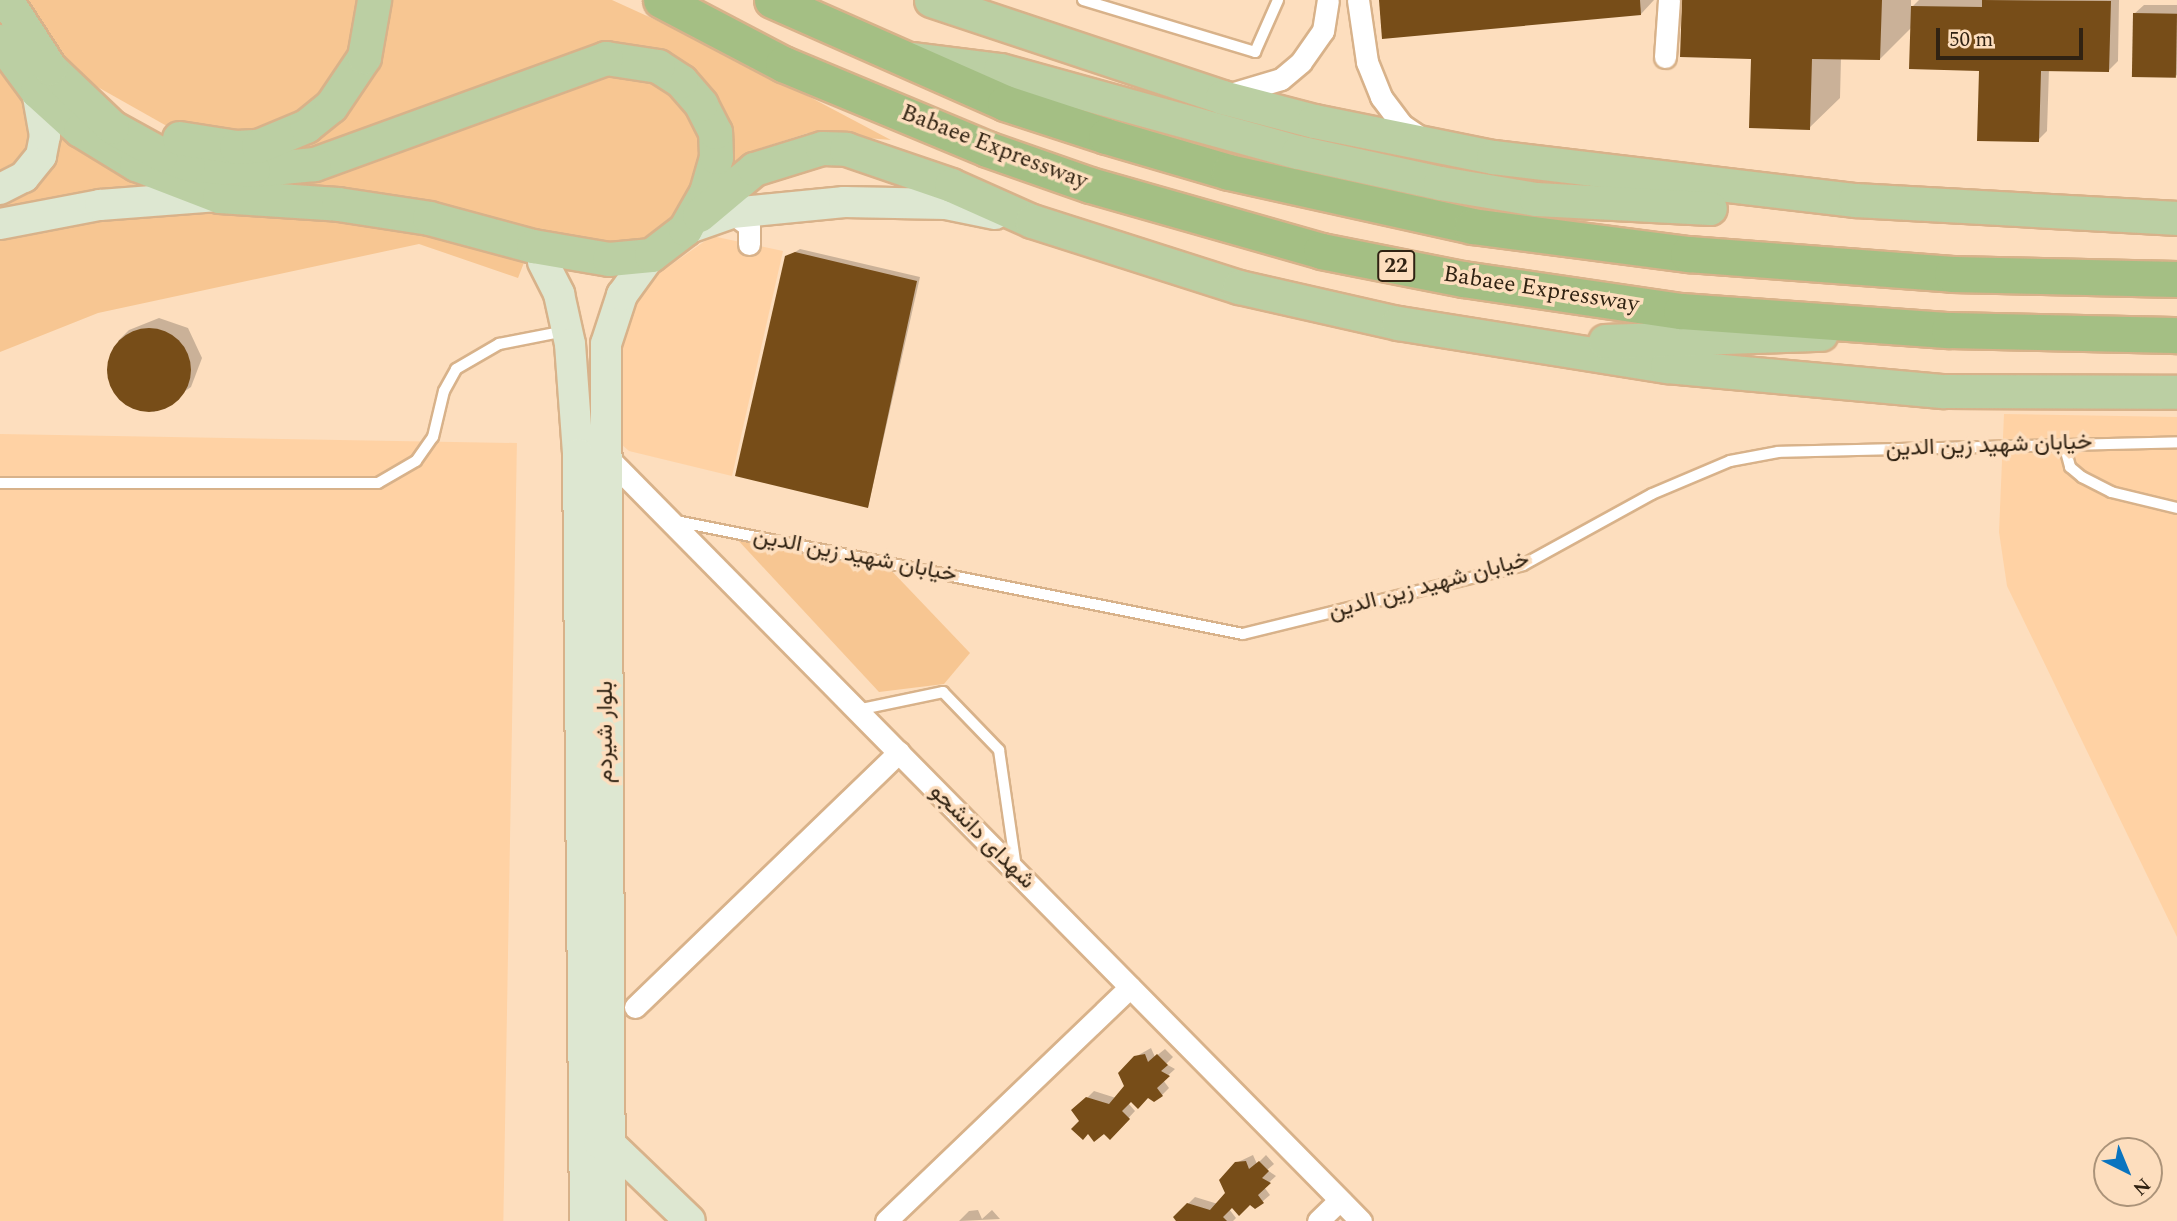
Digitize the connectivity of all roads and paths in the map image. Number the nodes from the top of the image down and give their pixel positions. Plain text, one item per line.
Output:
1 (6, 0) edge
2 (374, 0) edge
3 (661, 0) edge
4 (772, 0) edge
5 (931, 0) edge
6 (1083, 0) edge
7 (1278, 0) edge
8 (1669, 0) edge
9 (1328, 3) edge
10 (1358, 4) edge
11 (0, 41) edge
12 (1665, 57) dead end
13 (904, 58) junction
14 (37, 91) junction
15 (1222, 97) junction
16 (91, 108) junction
17 (1434, 145) junction
18 (0, 189) edge
19 (219, 196) junction
20 (1855, 200) junction
21 (732, 213) junction
22 (2177, 218) edge
23 (1032, 221) junction
24 (0, 224) edge
25 (685, 229) junction
26 (750, 244) dead end
27 (651, 255) junction
28 (543, 262) dead end
29 (2177, 279) edge
30 (1949, 330) junction
31 (2177, 335) edge
32 (569, 337) junction
33 (1526, 343) junction
34 (613, 348) junction
35 (2177, 392) edge
36 (2177, 442) edge
37 (2064, 444) junction
38 (603, 453) junction
39 (0, 484) edge
40 (2177, 508) edge
41 (670, 520) junction
42 (857, 710) junction
43 (899, 752) junction
44 (1016, 871) junction
45 (1130, 987) junction
46 (635, 1007) dead end
47 (597, 1143) junction
48 (1340, 1200) junction
49 (585, 1221) edge
50 (610, 1221) edge
51 (690, 1221) edge
52 (886, 1221) edge
53 (1318, 1221) edge
54 (1361, 1221) edge

1 - 16 main road
2 - 16 main road
3 - 30 highway, Babaee Expressway / 22
4 - 13 highway, Babaee Expressway / 22
5 - 15 main road
6 - 7 lane
8 - 12 street
9 - 10 street
9 - 15 street
10 - 17 street
11 - 14 main road
13 - 20 main road
13 - 29 highway, Babaee Expressway / 22
14 - 18 main road
14 - 19 main road
15 - 17 main road
16 - 25 main road
17 - 20 main road
19 - 24 main road
19 - 27 main road
20 - 22 main road
21 - 23 main road
21 - 25 main road
21 - 26 street
23 - 25 main road
23 - 33 main road
25 - 27 main road
27 - 34 main road, بلوار شیردم
28 - 32 main road, بلوار شیردم
30 - 31 highway, Babaee Expressway / 22
30 - 33 main road
32 - 34 main road
32 - 39 lane
32 - 47 main road, بلوار شیردم
33 - 35 main road
34 - 38 main road, بلوار شیردم
36 - 37 lane, خیابان شهید زین الدین
37 - 40 lane
37 - 41 lane, خیابان شهید زین الدین
38 - 41 street, شهدای دانشجو
38 - 47 main road, بلوار شیردم
41 - 42 street, شهدای دانشجو
42 - 43 street, شهدای دانشجو
42 - 44 lane
43 - 44 street, شهدای دانشجو
43 - 46 street
44 - 45 street, شهدای دانشجو
45 - 48 street, شهدای دانشجو
45 - 52 street
47 - 49 main road, بلوار شیردم
47 - 50 main road, بلوار شیردم
47 - 51 main road
48 - 53 street
48 - 54 street, شهدای دانشجو

